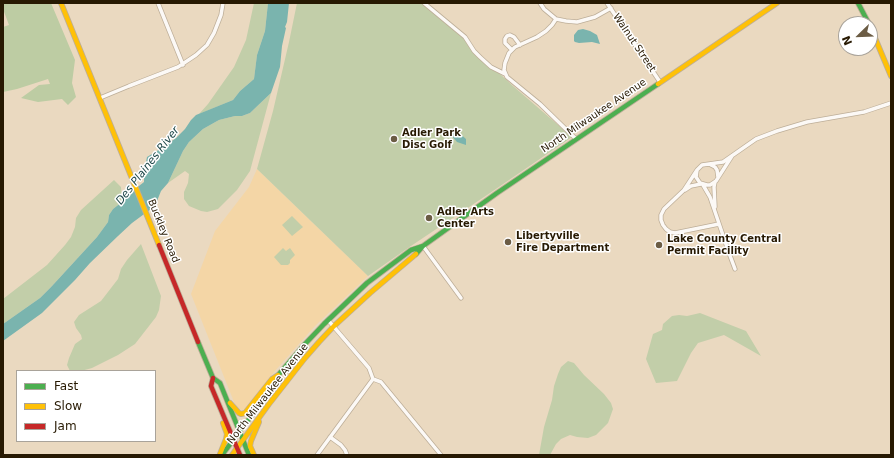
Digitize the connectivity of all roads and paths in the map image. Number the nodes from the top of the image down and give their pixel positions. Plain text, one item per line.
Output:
1 (61, 3) edge
2 (158, 3) edge
3 (223, 3) edge
4 (424, 3) edge
5 (540, 3) edge
6 (607, 3) edge
7 (777, 3) edge
8 (858, 3) edge
9 (611, 8) junction
10 (865, 16) edge
11 (556, 19) junction
12 (878, 44) edge
13 (520, 45) junction
14 (512, 50) junction
15 (183, 65) junction
16 (505, 74) junction
17 (891, 76) edge
18 (660, 82) junction
19 (100, 98) junction
20 (891, 103) edge
21 (576, 139) junction
22 (734, 154) junction
23 (709, 164) junction
24 (697, 170) junction
25 (718, 177) junction
26 (715, 182) junction
27 (702, 184) junction
28 (684, 190) junction
29 (717, 216) junction
30 (719, 224) junction
31 (424, 246) junction
32 (735, 269) dead end
33 (461, 298) dead end
34 (328, 320) junction
35 (334, 326) junction
36 (280, 373) junction
37 (213, 378) junction
38 (372, 379) junction
39 (226, 397) junction
40 (216, 398) junction
41 (258, 418) junction
42 (240, 432) junction
43 (330, 437) junction
44 (234, 440) junction
45 (243, 440) junction
46 (237, 448) junction
47 (221, 455) edge
48 (232, 455) edge
49 (240, 455) edge
50 (249, 455) edge
51 (254, 455) edge
52 (317, 455) edge
53 (347, 455) edge
54 (441, 455) edge

1 - 19 main road, Buckley Road
2 - 15 street
3 - 15 street
4 - 16 street
5 - 11 street
6 - 9 street, Walnut Street
7 - 18 main road, North Milwaukee Avenue
8 - 10 main road
9 - 11 street
9 - 18 street, Walnut Street
11 - 13 street
12 - 17 main road
13 - 14 street
13 - 14 street
14 - 16 street
15 - 19 street
16 - 21 street
18 - 21 main road, North Milwaukee Avenue
19 - 37 main road, Buckley Road
20 - 22 street
21 - 31 main road, North Milwaukee Avenue
22 - 23 street
22 - 25 street
23 - 24 street
23 - 25 street
24 - 27 street
24 - 28 street
25 - 26 street
26 - 27 street
26 - 29 street
27 - 28 street
27 - 29 street
28 - 30 street
29 - 30 street
30 - 32 street
31 - 33 street
31 - 34 main road, North Milwaukee Avenue
31 - 35 main road, North Milwaukee Avenue
34 - 35 street
34 - 36 main road, North Milwaukee Avenue
35 - 38 street
35 - 41 main road, North Milwaukee Avenue
36 - 39 main road
36 - 42 main road, North Milwaukee Avenue
37 - 39 main road, Buckley Road
37 - 40 main road
38 - 43 street
38 - 54 street
39 - 42 main road, Buckley Road
40 - 44 main road
40 - 47 main road
41 - 45 main road, North Milwaukee Avenue
41 - 51 main road
42 - 44 main road, North Milwaukee Avenue
42 - 45 main road, Buckley Road
43 - 52 street
43 - 53 street
44 - 46 main road
44 - 47 main road, North Milwaukee Avenue
45 - 46 main road, North Milwaukee Avenue
45 - 50 main road, Buckley Road
46 - 48 main road, North Milwaukee Avenue
46 - 49 main road

